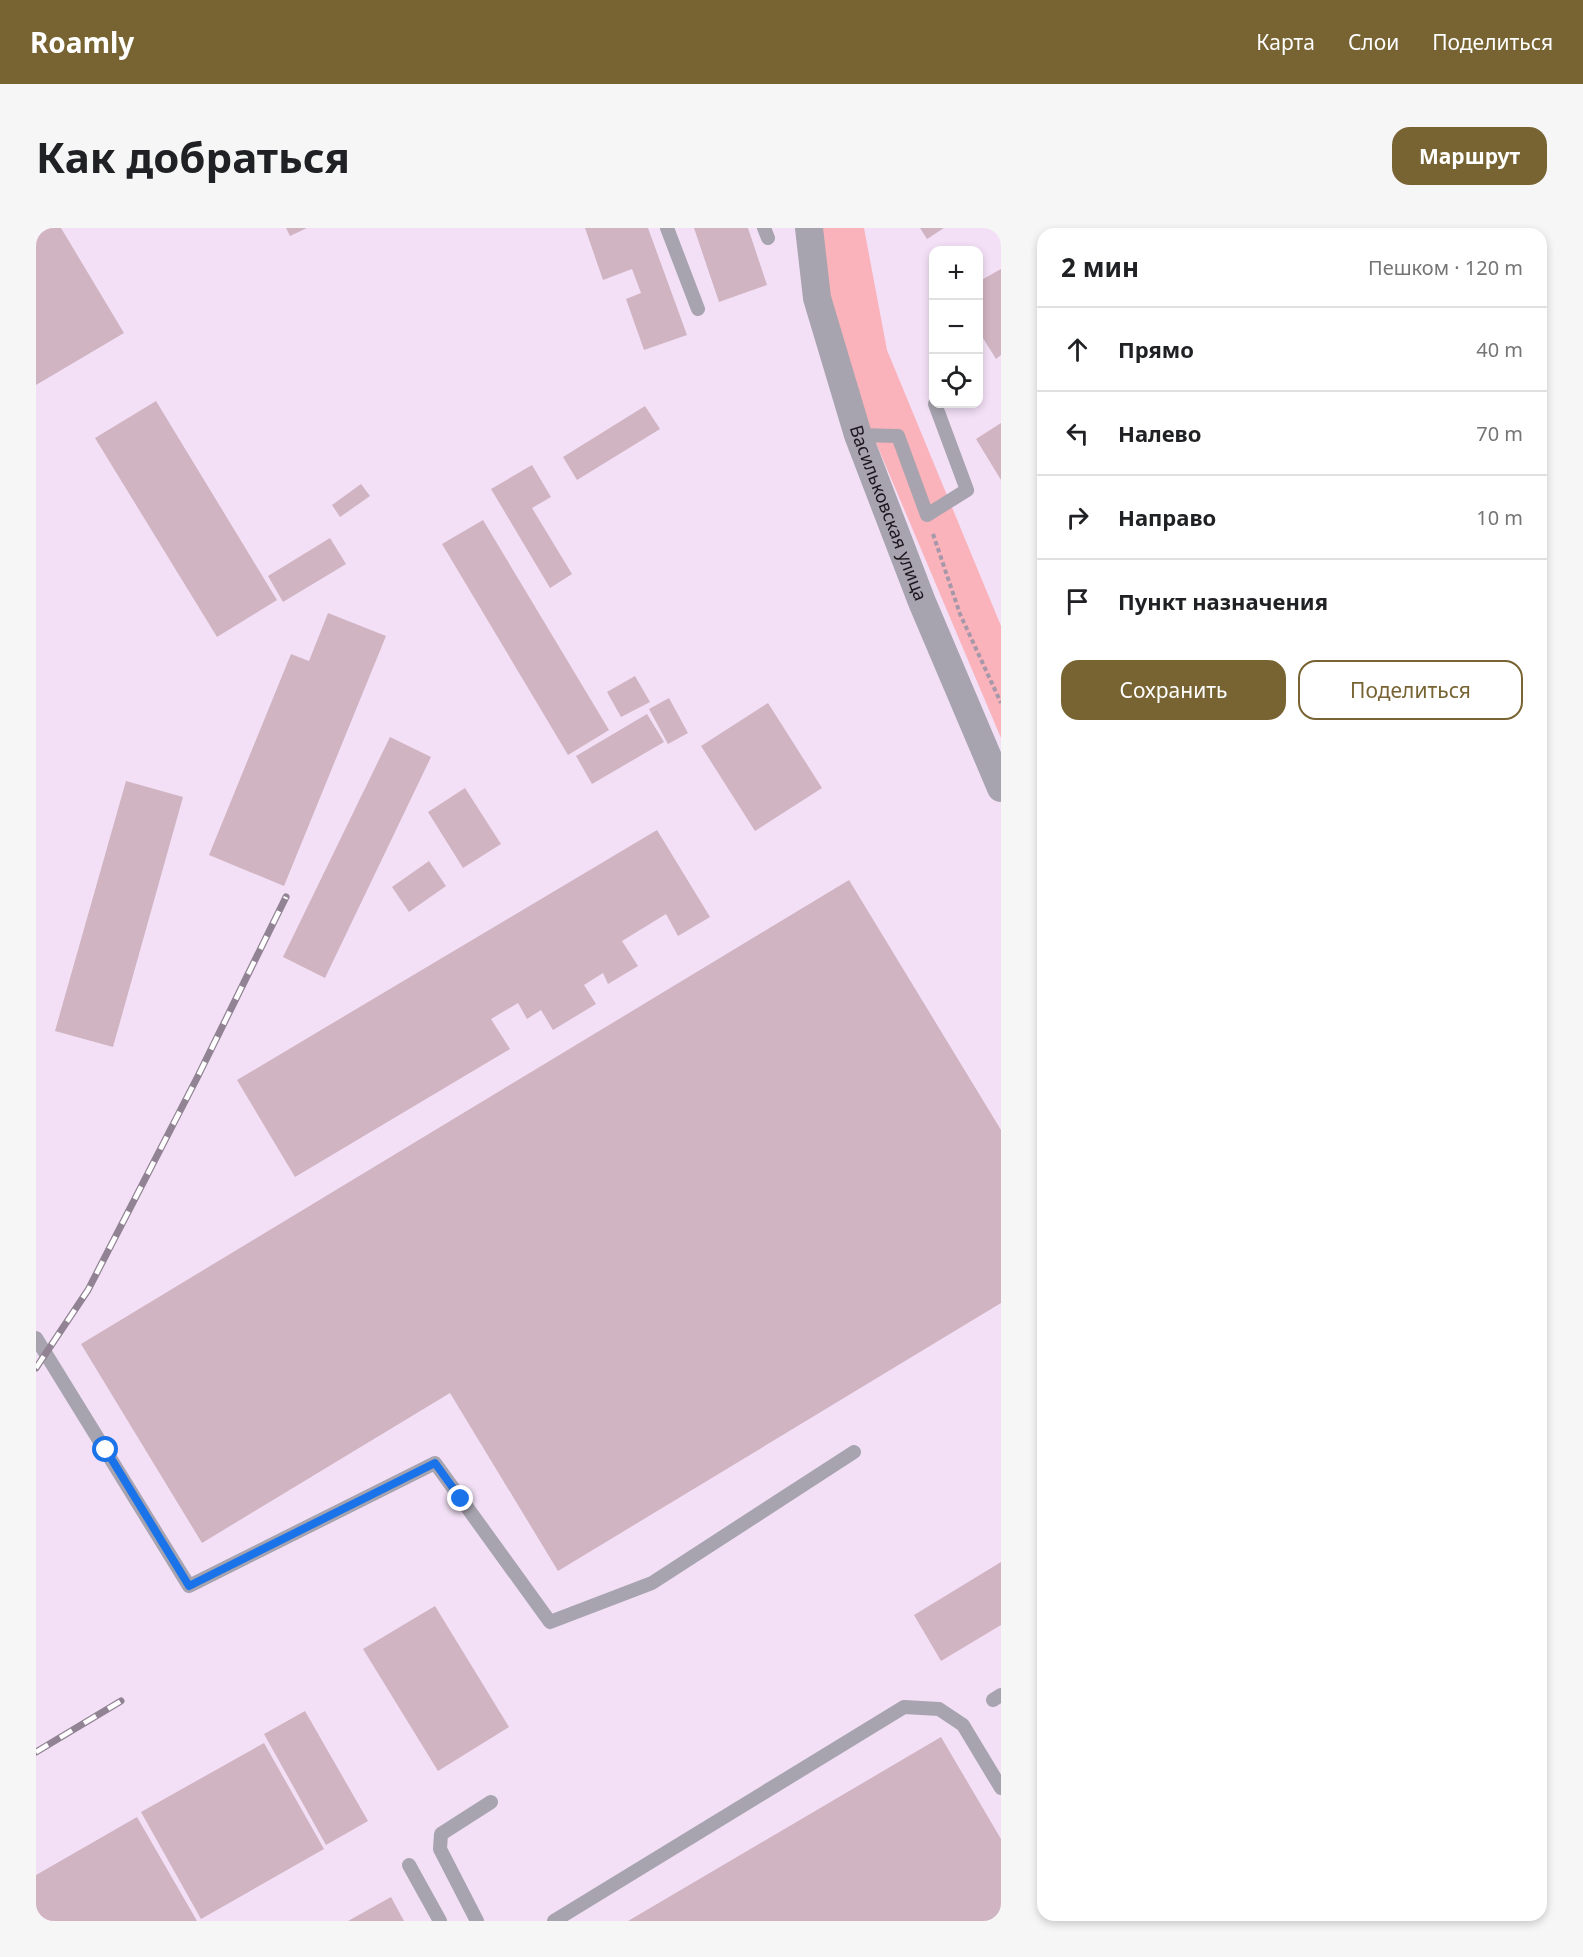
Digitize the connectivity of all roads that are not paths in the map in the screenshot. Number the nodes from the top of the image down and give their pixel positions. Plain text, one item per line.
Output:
1 (667, 228) edge
2 (809, 228) edge
3 (698, 309) dead end
4 (936, 408) edge
5 (858, 435) junction
6 (990, 733) edge
7 (1001, 788) edge
8 (36, 1338) edge
9 (854, 1452) dead end
10 (1001, 1788) edge
11 (491, 1802) dead end
12 (409, 1865) dead end
13 (440, 1921) edge
14 (477, 1921) edge
15 (554, 1921) edge

1 - 3 lane
2 - 5 street, Васильковская улица
4 - 5 lane
5 - 6 street, Васильковская улица
6 - 7 street, Васильковская улица
8 - 9 lane
10 - 15 lane
11 - 14 lane
12 - 13 lane

